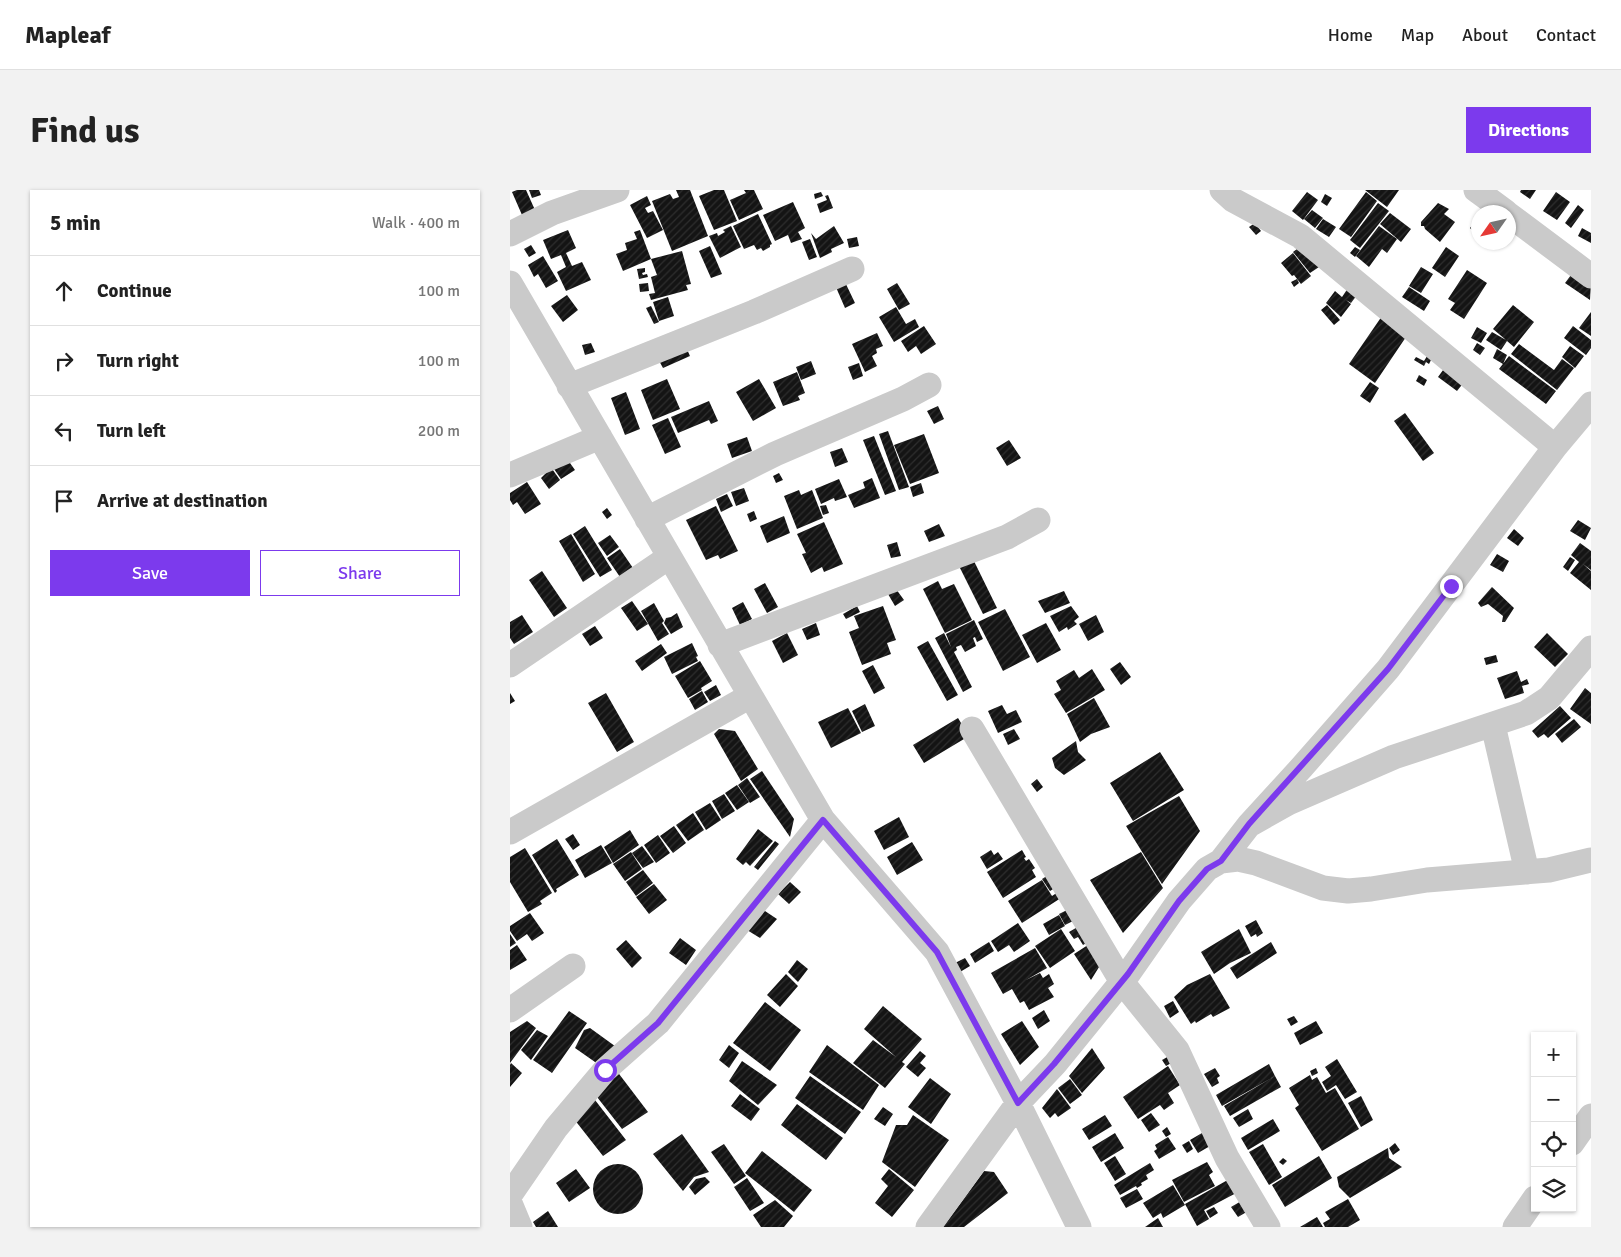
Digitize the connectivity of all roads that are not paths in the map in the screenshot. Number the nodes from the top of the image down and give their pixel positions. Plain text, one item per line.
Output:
1 (617, 190) edge
2 (1222, 190) edge
3 (1476, 190) edge
4 (1496, 205) edge
5 (1516, 220) edge
6 (510, 234) edge
7 (852, 269) dead end
8 (1591, 276) edge
9 (512, 293) edge
10 (569, 386) junction
11 (929, 386) dead end
12 (1591, 404) edge
13 (600, 437) junction
14 (1555, 446) junction
15 (510, 475) edge
16 (647, 519) junction
17 (1038, 520) dead end
18 (669, 557) junction
19 (720, 645) junction
20 (1591, 648) edge
21 (510, 665) edge
22 (750, 696) junction
23 (1493, 725) junction
24 (972, 729) dead end
25 (823, 820) junction
26 (1249, 824) junction
27 (510, 832) edge
28 (1591, 860) edge
29 (1221, 861) junction
30 (1527, 872) junction
31 (573, 966) dead end
32 (1122, 982) junction
33 (510, 1010) edge
34 (1018, 1103) junction
35 (1591, 1116) edge
36 (1576, 1137) edge
37 (510, 1195) edge
38 (510, 1203) edge
39 (1531, 1204) edge
40 (520, 1227) edge
41 (928, 1227) edge
42 (1079, 1227) edge
43 (1268, 1227) edge
44 (1515, 1227) edge

1 - 6 street
2 - 14 street
3 - 4 street
5 - 8 street
7 - 10 street
9 - 10 street
10 - 13 street
11 - 16 street
12 - 14 street
13 - 15 street
13 - 16 street
14 - 26 street
16 - 18 street
17 - 19 street
18 - 19 street
18 - 21 street
19 - 22 street
20 - 23 street
22 - 25 street
22 - 27 street
23 - 26 street
23 - 30 street
24 - 32 street
25 - 34 street
25 - 37 street
26 - 29 street
28 - 30 street
29 - 30 street
29 - 32 street
31 - 33 street
32 - 34 street
32 - 43 street
34 - 41 street
34 - 42 street
35 - 36 street
38 - 40 street
39 - 44 street

